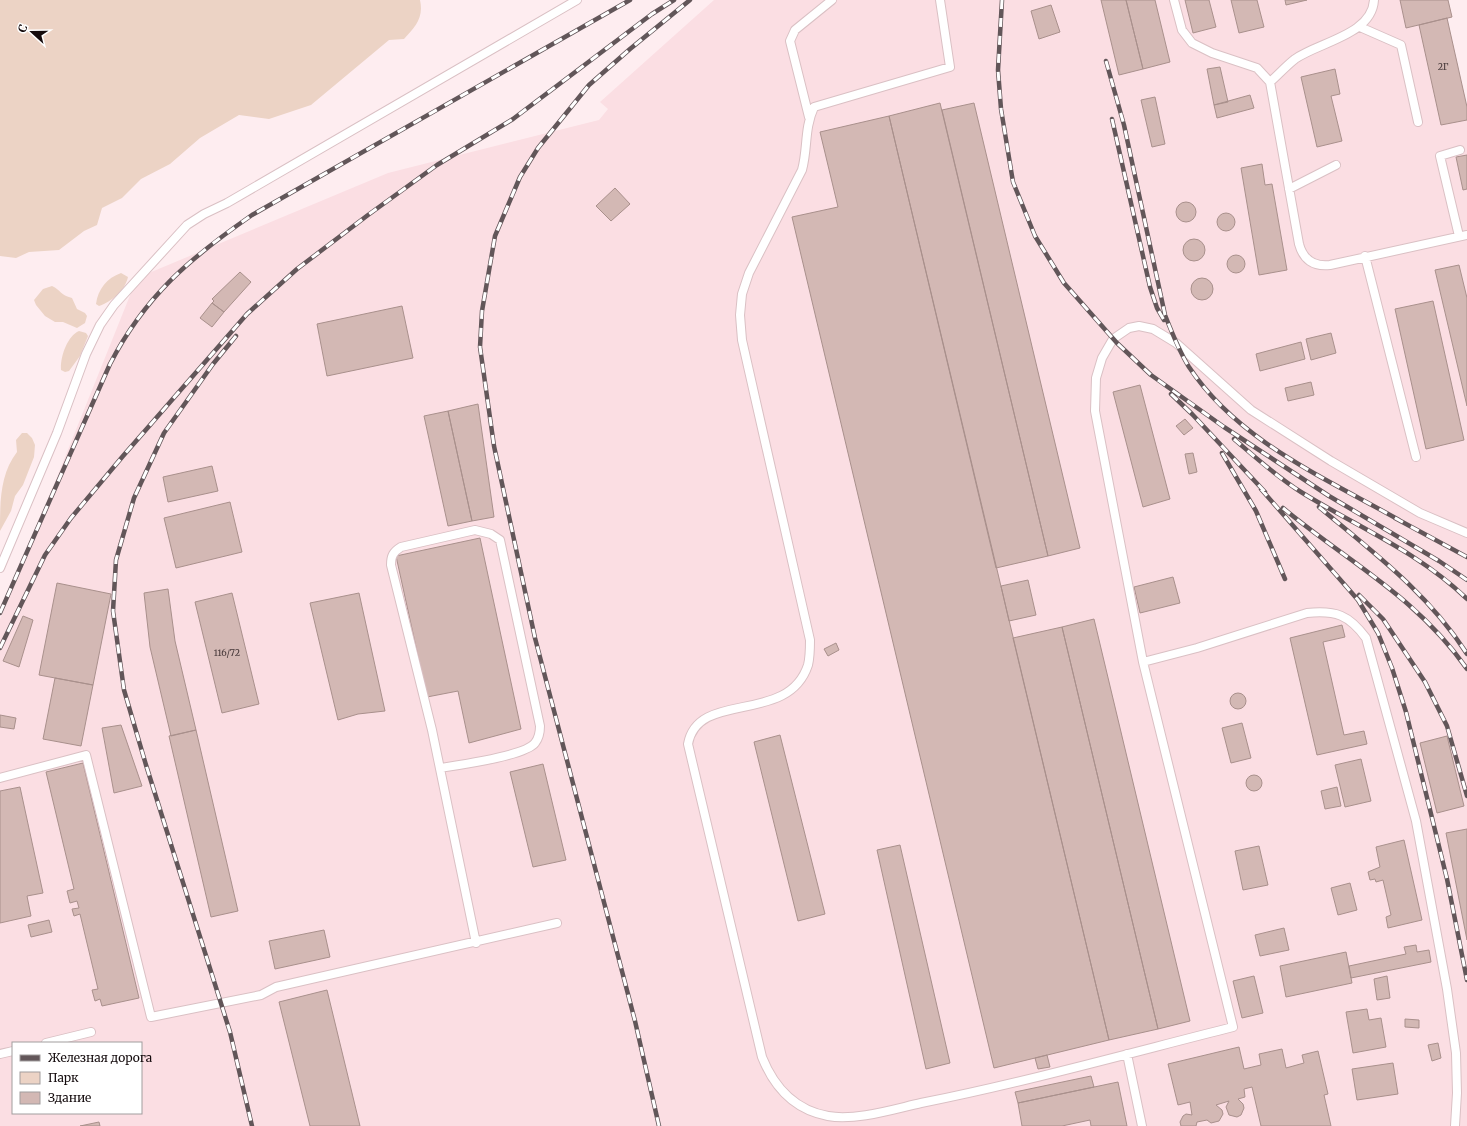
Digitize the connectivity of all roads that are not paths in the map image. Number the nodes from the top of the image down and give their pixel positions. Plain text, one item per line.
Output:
1 (577, 0) edge
2 (832, 0) edge
3 (940, 0) edge
4 (1174, 0) edge
5 (1374, 0) edge
6 (1360, 27) junction
7 (1270, 82) junction
8 (809, 118) junction
9 (1418, 122) dead end
10 (1460, 150) dead end
11 (1336, 165) dead end
12 (1289, 188) junction
13 (1463, 235) edge
14 (1366, 256) junction
15 (1416, 457) dead end
16 (1467, 533) edge
17 (0, 568) edge
18 (1143, 662) junction
19 (440, 768) junction
20 (0, 778) edge
21 (557, 923) dead end
22 (476, 943) junction
23 (91, 1032) dead end
24 (50, 1042) edge
25 (12, 1051) edge
26 (0, 1054) edge
27 (1127, 1054) junction
28 (1142, 1126) edge
29 (1455, 1126) edge

1 - 17 lane
2 - 8 lane
3 - 8 lane
4 - 7 lane
5 - 6 lane
6 - 7 lane
6 - 9 lane
7 - 12 lane
8 - 27 lane
10 - 13 lane
11 - 12 lane
12 - 14 lane
13 - 14 lane
14 - 15 lane
16 - 18 lane
18 - 27 lane
18 - 29 lane
19 - 19 lane
19 - 22 lane
20 - 22 lane
21 - 22 lane
23 - 24 lane
25 - 26 lane
27 - 28 lane

